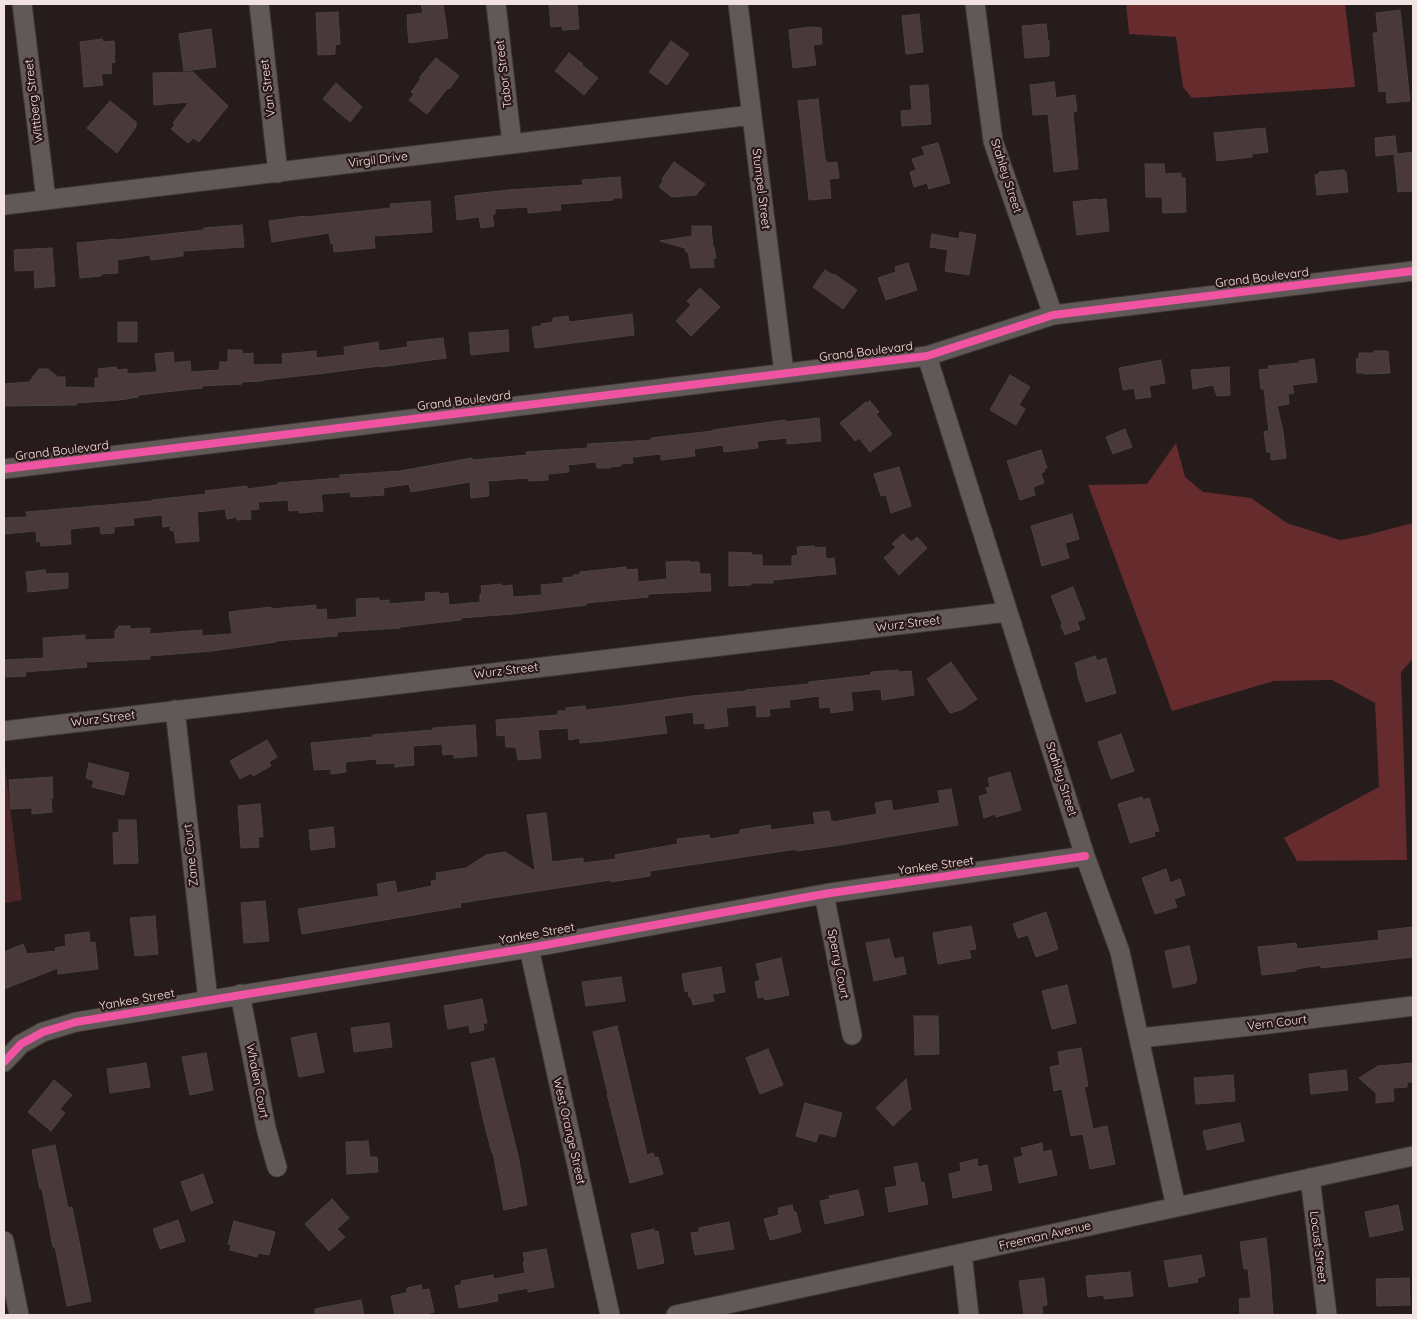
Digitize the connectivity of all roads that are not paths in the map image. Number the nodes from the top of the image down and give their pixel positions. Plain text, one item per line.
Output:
1 (22, 4) edge
2 (259, 4) edge
3 (496, 4) edge
4 (738, 4) edge
5 (976, 4) edge
6 (752, 115) junction
7 (512, 144) junction
8 (278, 173) junction
9 (46, 199) junction
10 (4, 205) edge
11 (1413, 272) edge
12 (1053, 314) junction
13 (927, 356) junction
14 (784, 373) junction
15 (4, 469) edge
16 (1007, 612) junction
17 (175, 710) junction
18 (4, 731) edge
19 (1086, 856) junction
20 (824, 894) junction
21 (529, 948) junction
22 (240, 994) junction
23 (208, 1000) junction
24 (1413, 1006) edge
25 (852, 1035) dead end
26 (1140, 1038) junction
27 (4, 1062) edge
28 (1413, 1156) edge
29 (277, 1167) dead end
30 (1310, 1178) junction
31 (1176, 1207) junction
32 (4, 1241) edge
33 (962, 1254) junction
34 (20, 1315) edge
35 (610, 1315) edge
36 (676, 1315) edge
37 (969, 1315) edge
38 (1327, 1315) edge

1 - 9 street, Wittberg Street
2 - 8 street, Van Street
3 - 7 street, Tabor Street
4 - 6 street, Stumpel Street
5 - 12 street, Stahley Street
6 - 7 street, Virgil Drive
6 - 14 street, Stumpel Street
7 - 8 street, Virgil Drive
8 - 9 street, Virgil Drive
9 - 10 street, Virgil Drive
11 - 12 street, Grand Boulevard
12 - 13 street, Grand Boulevard
13 - 14 street, Grand Boulevard
13 - 16 street, Stahley Street
14 - 15 street, Grand Boulevard
16 - 17 street, Wurz Street
16 - 19 street, Stahley Street
17 - 18 street, Wurz Street
17 - 23 street, Zane Court
19 - 20 street, Yankee Street
19 - 26 street, Stahley Street
20 - 21 street, Yankee Street
20 - 25 street, Sperry Court
21 - 22 street, Yankee Street
21 - 35 street, West Orange Street
22 - 23 street, Yankee Street
22 - 29 street, Whalen Court
23 - 27 street, Yankee Street
24 - 26 street, Vern Court
26 - 31 street, Stahley Street
28 - 30 street, Freeman Avenue
30 - 31 street, Freeman Avenue
30 - 38 street, Locust Street
31 - 33 street, Freeman Avenue
32 - 34 street
33 - 36 street, Freeman Avenue
33 - 37 street

